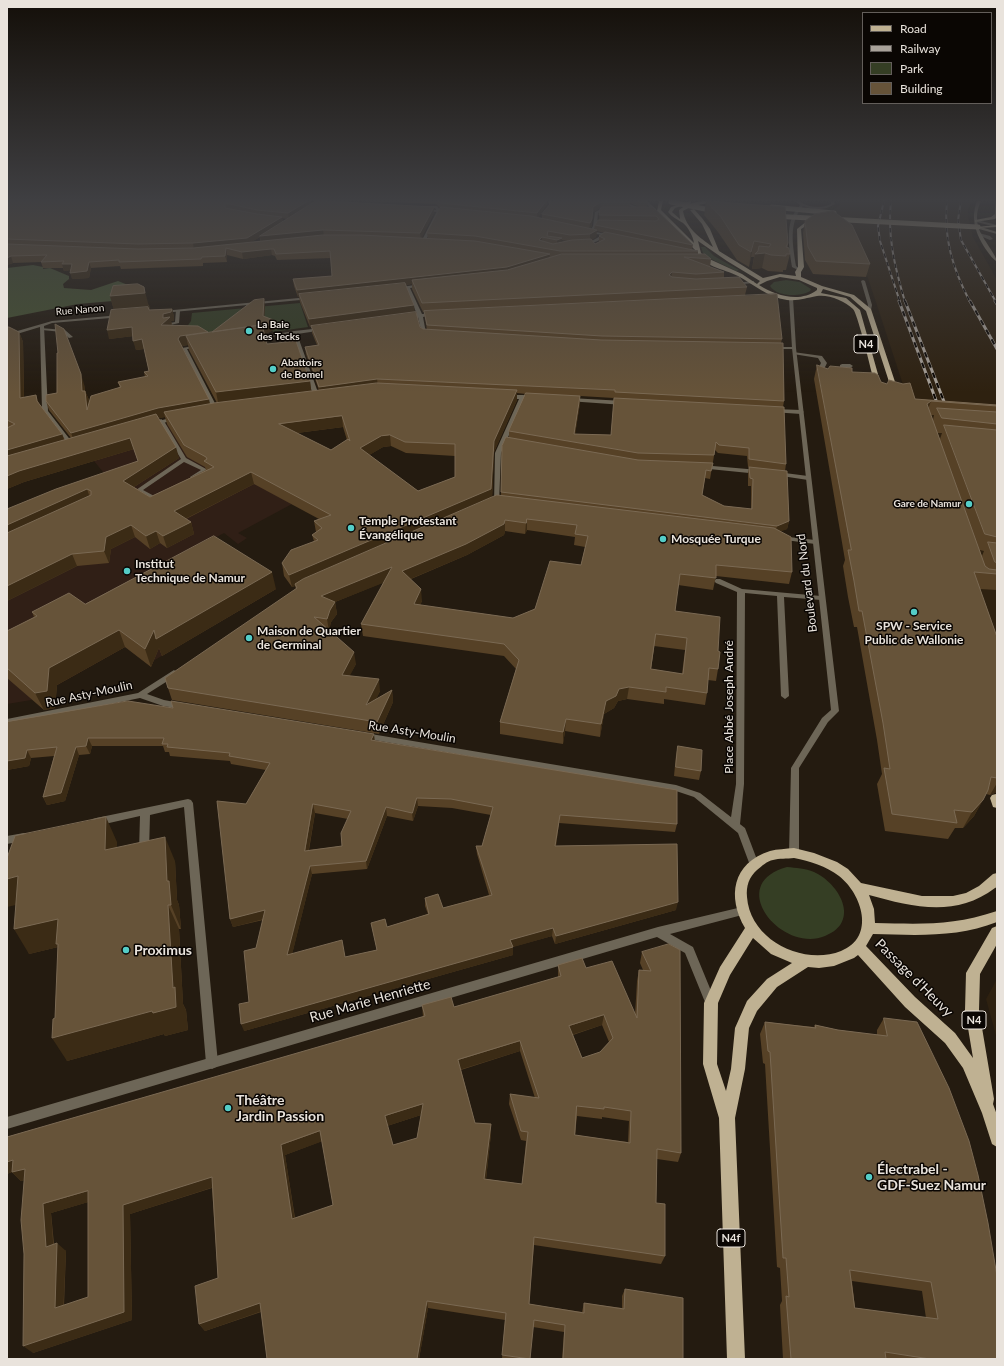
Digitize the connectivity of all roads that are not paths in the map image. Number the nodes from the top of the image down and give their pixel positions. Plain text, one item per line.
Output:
1 (719, 265) edge
2 (735, 265) edge
3 (794, 265) edge
4 (801, 265) edge
5 (798, 269) junction
6 (800, 278) junction
7 (764, 280) junction
8 (863, 281) edge
9 (752, 282) junction
10 (430, 284) edge
11 (726, 285) edge
12 (408, 287) junction
13 (820, 287) junction
14 (760, 288) junction
15 (389, 289) edge
16 (766, 292) junction
17 (816, 294) junction
18 (758, 296) edge
19 (319, 297) edge
20 (791, 298) junction
21 (869, 310) junction
22 (178, 311) junction
23 (156, 313) edge
24 (444, 314) edge
25 (126, 315) edge
26 (420, 315) junction
27 (398, 318) edge
28 (168, 325) edge
29 (42, 327) junction
30 (326, 328) edge
31 (294, 332) junction
32 (439, 335) edge
33 (7, 336) edge
34 (71, 336) dead end
35 (246, 340) edge
36 (204, 346) edge
37 (763, 348) edge
38 (794, 351) junction
39 (842, 366) edge
40 (850, 366) edge
41 (823, 380) edge
42 (881, 395) edge
43 (897, 395) edge
44 (500, 396) edge
45 (325, 398) edge
46 (523, 398) junction
47 (538, 398) edge
48 (562, 400) edge
49 (631, 404) edge
50 (222, 410) edge
51 (770, 410) edge
52 (216, 411) junction
53 (208, 412) edge
54 (801, 412) junction
55 (186, 416) edge
56 (161, 421) junction
57 (146, 425) edge
58 (503, 441) junction
59 (510, 442) edge
60 (79, 444) edge
61 (72, 446) junction
62 (65, 448) edge
63 (184, 459) junction
64 (695, 466) edge
65 (762, 472) edge
66 (770, 473) edge
67 (808, 478) junction
68 (187, 481) edge
69 (169, 492) edge
70 (496, 505) edge
71 (775, 537) edge
72 (815, 542) junction
73 (718, 581) edge
74 (741, 591) junction
75 (780, 594) junction
76 (822, 598) junction
77 (179, 669) edge
78 (140, 695) junction
79 (784, 696) dead end
80 (194, 708) edge
81 (7, 722) edge
82 (359, 735) edge
83 (145, 812) junction
84 (83, 824) edge
85 (735, 824) junction
86 (38, 834) edge
87 (7, 840) edge
88 (794, 853) junction
89 (144, 864) edge
90 (754, 865) junction
91 (997, 878) edge
92 (858, 888) junction
93 (742, 911) junction
94 (997, 916) edge
95 (752, 928) junction
96 (869, 928) junction
97 (658, 932) junction
98 (997, 932) edge
99 (859, 947) junction
100 (806, 961) junction
101 (711, 1003) junction
102 (212, 1063) junction
103 (989, 1113) junction
104 (727, 1118) junction
105 (7, 1123) edge
106 (997, 1139) edge
107 (736, 1359) edge

1 - 9 main road
2 - 7 main road
3 - 5 street
4 - 5 main road, bridge
5 - 6 main road
6 - 7 main road
6 - 13 main road
7 - 14 main road
8 - 21 street
9 - 11 street
9 - 14 main road
10 - 12 street
12 - 15 street
12 - 26 street
13 - 17 main road
13 - 21 main road
14 - 16 main road
16 - 18 street
16 - 20 main road
17 - 20 main road
17 - 42 main road, N4
19 - 22 street
20 - 38 street, Boulevard du Nord
21 - 43 main road, N4
22 - 23 street
22 - 28 street
24 - 26 street
25 - 29 street, Rue Nanon
26 - 27 street
26 - 32 street
29 - 33 street, Rue Nanon
29 - 34 street
29 - 61 street
30 - 31 street
31 - 35 street
31 - 45 street
36 - 52 street
37 - 38 street
38 - 41 street
38 - 54 street, Boulevard du Nord
39 - 40 street
44 - 46 street
46 - 47 street
46 - 58 street
48 - 49 street
50 - 52 street
51 - 54 street
52 - 53 street
54 - 67 street, Boulevard du Nord
55 - 56 street
56 - 57 street
56 - 63 street
58 - 59 street
58 - 70 street
60 - 61 street
61 - 62 street
63 - 68 street
63 - 69 street
64 - 65 street
66 - 67 street
67 - 72 street, Boulevard du Nord
71 - 72 street
72 - 76 street, Boulevard du Nord
73 - 74 street
74 - 75 street
74 - 85 street, Place Abbé Joseph André
75 - 76 street
75 - 79 street
76 - 88 street, Boulevard du Nord
77 - 78 street
78 - 80 street, Rue Asty-Moulin
78 - 81 street, Rue Asty-Moulin
82 - 85 street, Rue Asty-Moulin
83 - 84 street
83 - 89 street
83 - 102 street
85 - 90 street, Rue Asty-Moulin
86 - 87 street
88 - 90 main road
88 - 92 main road
90 - 93 main road
91 - 92 main road
92 - 96 main road
93 - 95 main road
93 - 97 street, Rue Marie Henriette
94 - 96 main road
95 - 100 main road
95 - 101 main road, N4f
96 - 99 main road
97 - 101 street
97 - 102 street, Rue Marie Henriette
98 - 103 main road, N4
99 - 100 main road
99 - 103 main road, Passage d'Heuvy
100 - 104 main road, N4f
101 - 104 main road, N4f
102 - 105 street, Rue Marie Henriette
103 - 106 main road, Passage d'Heuvy / N4
104 - 107 main road, N4f

